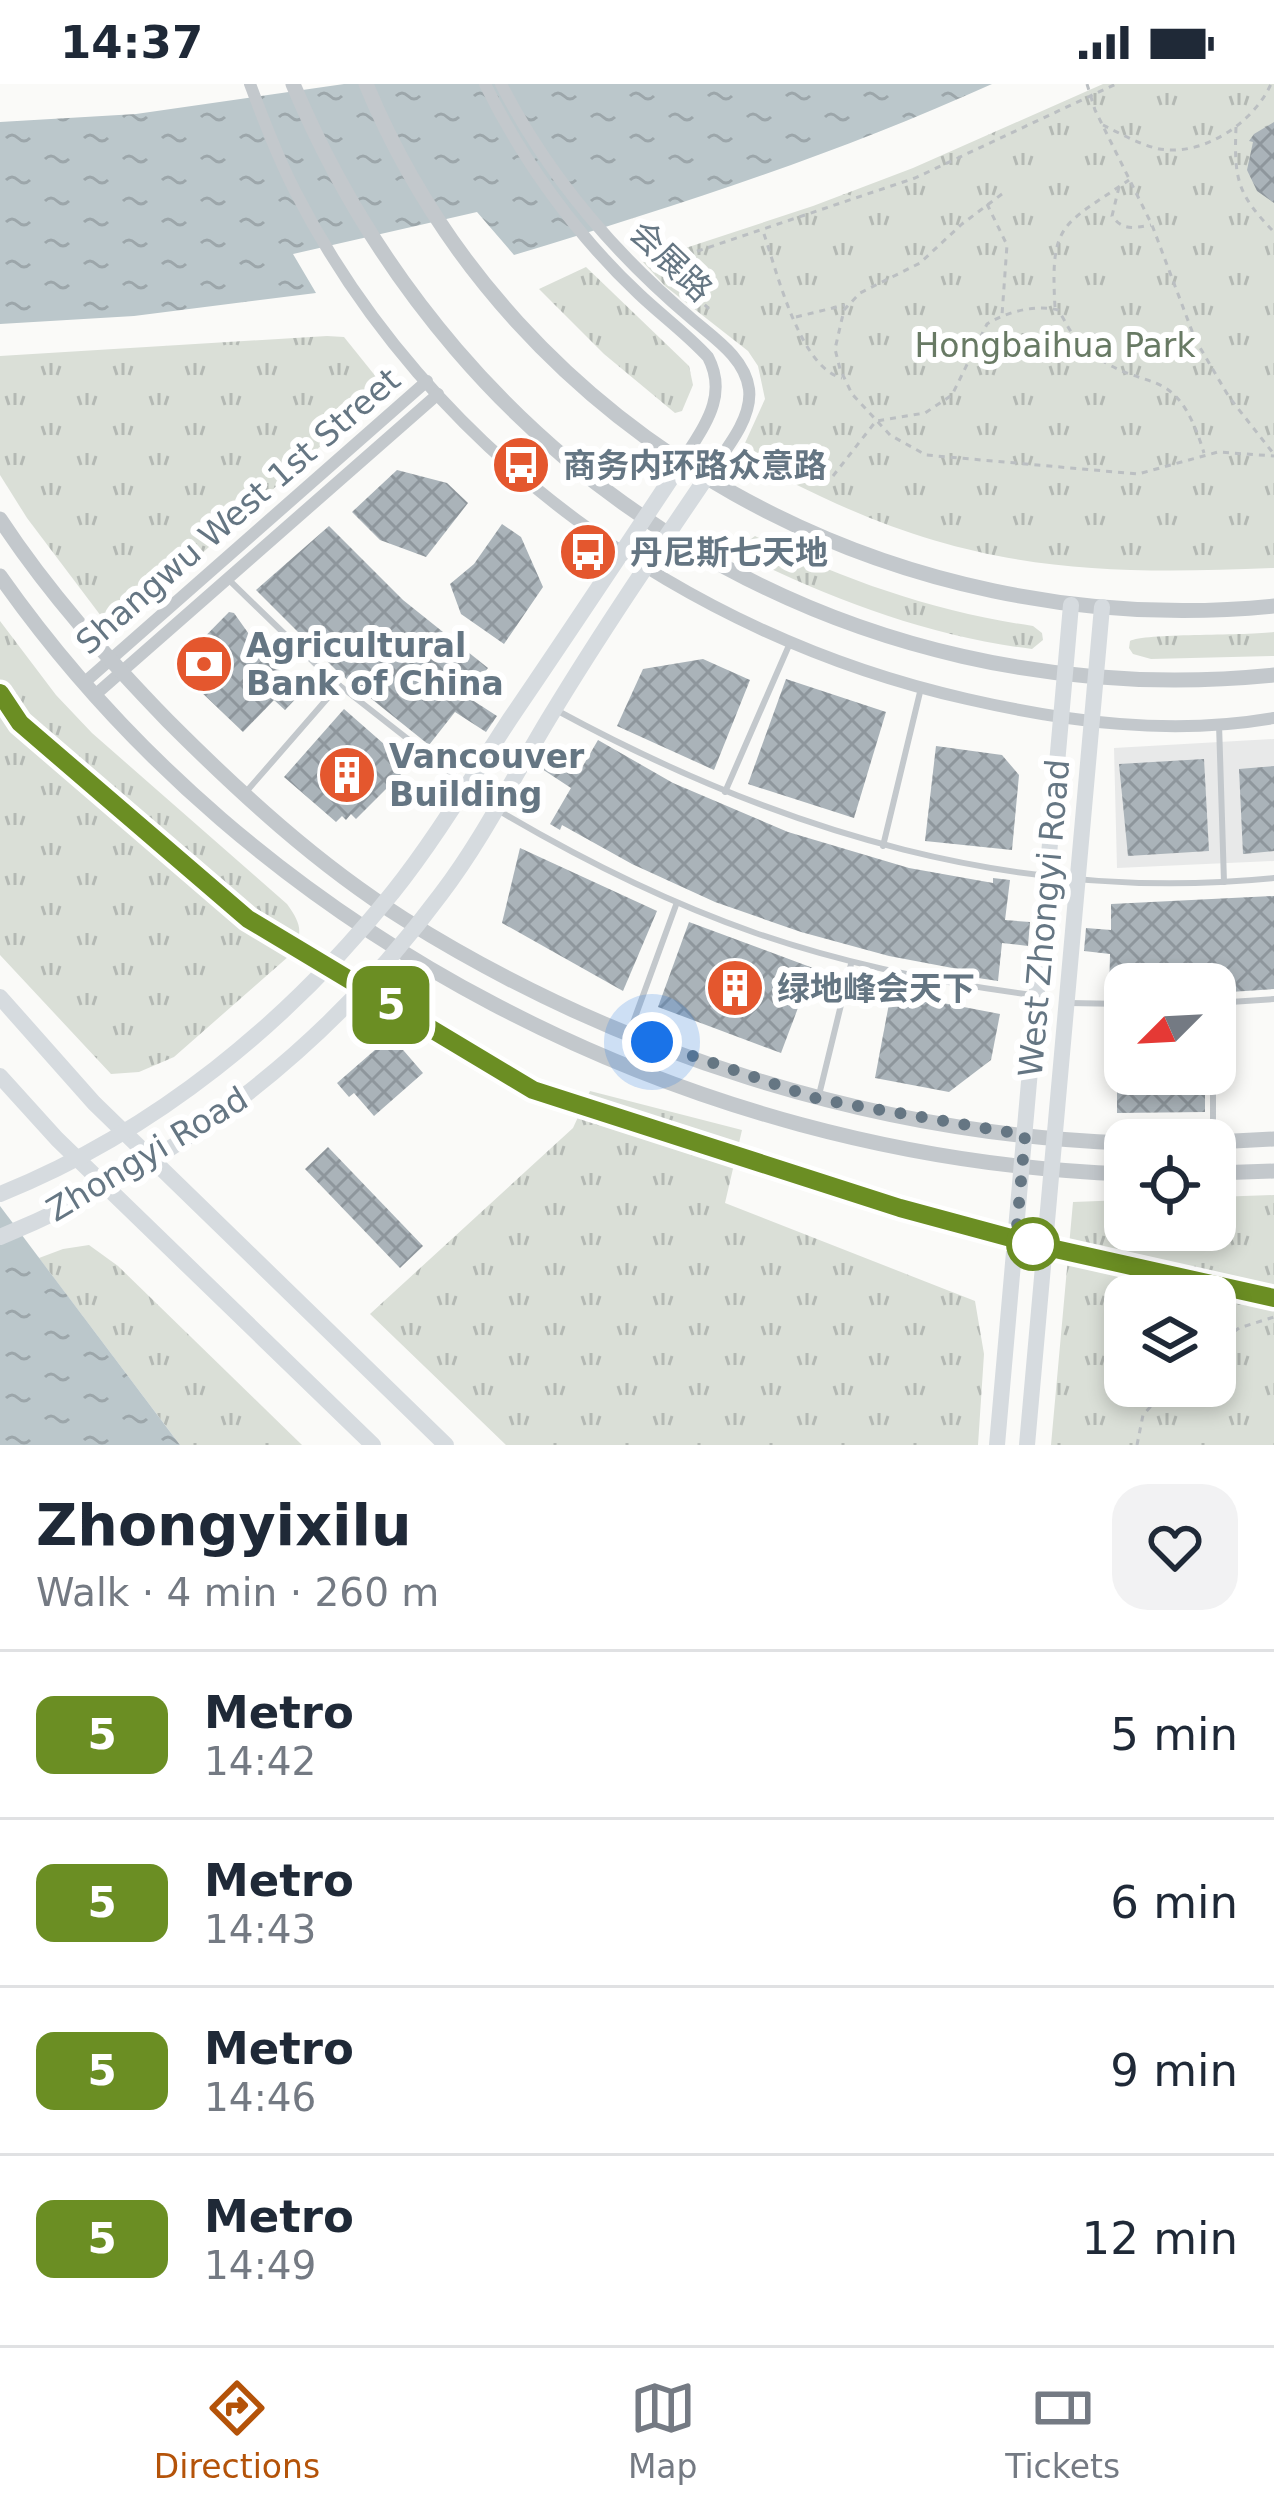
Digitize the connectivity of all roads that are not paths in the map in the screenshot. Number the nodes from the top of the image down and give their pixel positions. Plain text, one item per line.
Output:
1 (250, 84) edge
2 (293, 84) edge
3 (366, 84) edge
4 (485, 84) edge
5 (501, 84) edge
6 (428, 381) junction
7 (438, 394) junction
8 (682, 462) junction
9 (706, 478) junction
10 (645, 518) junction
11 (0, 519) edge
12 (668, 534) junction
13 (622, 552) junction
14 (645, 568) junction
15 (0, 576) edge
16 (228, 578) junction
17 (1071, 605) junction
18 (1274, 606) edge
19 (1102, 608) junction
20 (790, 643) junction
21 (116, 665) junction
22 (1065, 673) junction
23 (1274, 675) edge
24 (1096, 676) junction
25 (339, 686) junction
26 (921, 688) junction
27 (90, 689) junction
28 (554, 709) junction
29 (1274, 718) edge
30 (1062, 719) junction
31 (1092, 722) junction
32 (1220, 724) junction
33 (466, 785) junction
34 (725, 792) junction
35 (244, 795) junction
36 (494, 808) junction
37 (883, 847) junction
38 (1048, 876) junction
39 (1274, 878) edge
40 (1078, 879) junction
41 (1224, 882) junction
42 (383, 904) junction
43 (676, 905) junction
44 (364, 926) junction
45 (417, 926) junction
46 (398, 949) junction
47 (851, 964) junction
48 (1038, 995) junction
49 (0, 997) edge
50 (1274, 999) edge
51 (1236, 1002) edge
52 (1068, 1003) junction
53 (1104, 1004) edge
54 (629, 1033) junction
55 (0, 1076) edge
56 (818, 1099) junction
57 (123, 1132) junction
58 (1025, 1135) junction
59 (1056, 1138) junction
60 (1274, 1139) edge
61 (1236, 1140) edge
62 (1104, 1141) edge
63 (77, 1158) junction
64 (152, 1160) junction
65 (1022, 1166) junction
66 (1053, 1169) junction
67 (1274, 1171) edge
68 (1236, 1172) edge
69 (1104, 1173) edge
70 (106, 1186) junction
71 (9, 1191) edge
72 (0, 1237) edge
73 (373, 1445) edge
74 (446, 1445) edge
75 (997, 1445) edge
76 (1027, 1445) edge

1 - 6 street
2 - 10 street
3 - 8 street
4 - 8 street, 会展路
5 - 9 street, 会展路
6 - 7 street
6 - 21 street, Shangwu West 1st Street
7 - 13 street
7 - 16 street, Shangwu West 1st Street
8 - 9 street
8 - 10 main road, Zhongyi Road
9 - 12 main road, Zhongyi Road
9 - 17 street
10 - 12 street
10 - 13 main road, Zhongyi Road
11 - 21 street
12 - 14 main road, Zhongyi Road
12 - 22 street
13 - 14 street
13 - 33 main road, Zhongyi Road
14 - 20 street
14 - 28 main road, Zhongyi Road
15 - 27 street
16 - 21 street, Shangwu West 1st Street
16 - 25 lane
17 - 19 street
17 - 22 main road, West Zhongyi Road
18 - 19 street
19 - 24 main road, West Zhongyi Road
20 - 26 street
20 - 34 lane
21 - 27 street, Shangwu West 1st Street
21 - 35 street
22 - 24 street
22 - 30 main road, West Zhongyi Road
23 - 24 street
24 - 31 main road, West Zhongyi Road
25 - 33 lane
25 - 35 lane
26 - 30 street
26 - 37 lane
27 - 44 street
28 - 34 lane
28 - 36 main road, Zhongyi Road
29 - 32 street
30 - 31 street
30 - 38 main road, West Zhongyi Road
31 - 32 street
31 - 40 main road, West Zhongyi Road
32 - 41 lane
33 - 42 main road, Zhongyi Road
34 - 37 lane
35 - 42 street
36 - 43 lane
36 - 45 main road, Zhongyi Road
37 - 38 lane
38 - 40 lane
38 - 48 main road, West Zhongyi Road
39 - 41 lane
40 - 41 lane
40 - 52 main road, West Zhongyi Road
42 - 44 main road, Zhongyi Road
42 - 45 street
43 - 47 lane
43 - 54 lane
44 - 46 street
44 - 57 main road, Zhongyi Road
45 - 46 main road, Zhongyi Road
45 - 54 street
46 - 64 main road, Zhongyi Road
46 - 65 street
47 - 48 lane
47 - 56 lane
48 - 58 main road, West Zhongyi Road
49 - 57 main road
50 - 51 lane
52 - 53 lane
52 - 59 main road, West Zhongyi Road
54 - 56 street
55 - 63 main road
56 - 58 street
57 - 63 main road, Zhongyi Road
57 - 64 main road
58 - 59 street
58 - 65 main road, West Zhongyi Road
59 - 62 street
59 - 66 main road, West Zhongyi Road
60 - 61 street
63 - 70 main road
63 - 71 main road, Zhongyi Road
64 - 70 main road, Zhongyi Road
64 - 74 main road
65 - 66 street
65 - 75 main road, West Zhongyi Road
66 - 69 street
66 - 76 main road, West Zhongyi Road
67 - 68 street
70 - 72 main road, Zhongyi Road
70 - 73 main road

